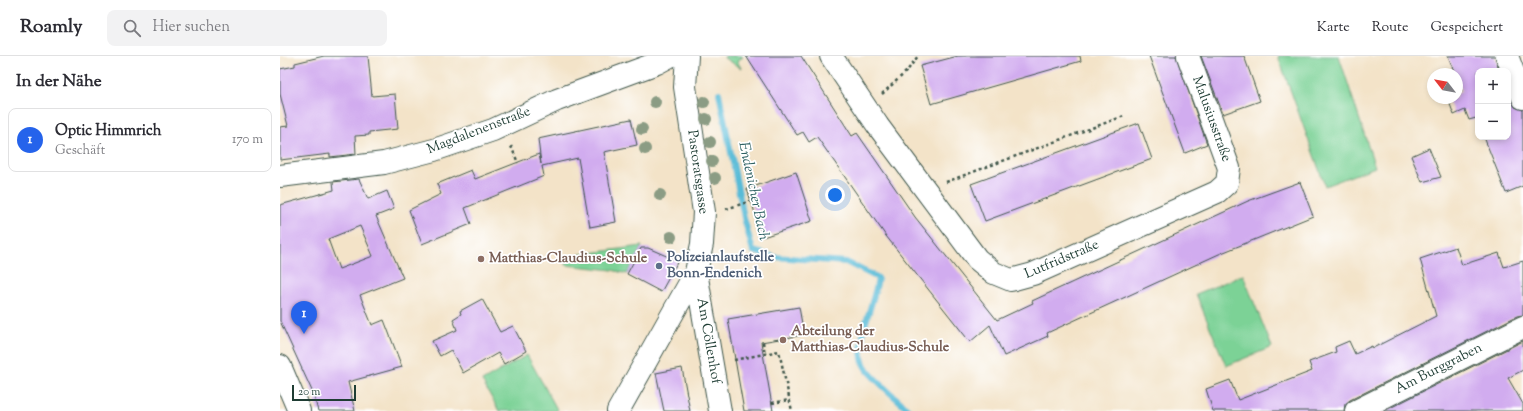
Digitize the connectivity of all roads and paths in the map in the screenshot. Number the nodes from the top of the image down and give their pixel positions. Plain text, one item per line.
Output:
1 (670, 56) edge
2 (687, 56) edge
3 (831, 56) edge
4 (918, 56) edge
5 (1188, 56) edge
6 (1507, 56) edge
7 (890, 87) dead end
8 (1523, 98) edge
9 (1124, 116) dead end
10 (514, 152) dead end
11 (518, 162) dead end
12 (280, 176) edge
13 (1227, 183) joint
14 (925, 190) junction
15 (751, 201) dead end
16 (726, 209) dead end
17 (696, 272) junction
18 (1523, 327) edge
19 (763, 342) dead end
20 (765, 354) junction
21 (712, 364) junction
22 (280, 366) edge
23 (790, 400) junction
24 (772, 403) dead end
25 (298, 411) edge
26 (618, 411) edge
27 (720, 411) edge
28 (792, 411) edge
29 (1356, 411) edge

1 - 12 street, Magdalenenstraße
2 - 17 street, Pastoratsgasse
3 - 14 street, Lutfridstraße
4 - 7 path
5 - 13 street, Malusiusstraße
6 - 8 street
9 - 14 path
10 - 11 path
13 - 14 street, Lutfridstraße
15 - 16 path
17 - 21 street, Am Cöllenhof
17 - 26 street, Pastoratsgasse
18 - 29 street, Am Burggraben
19 - 20 path
20 - 21 path
20 - 23 path
21 - 27 street, Am Cöllenhof
22 - 25 street
23 - 24 path
23 - 28 path

